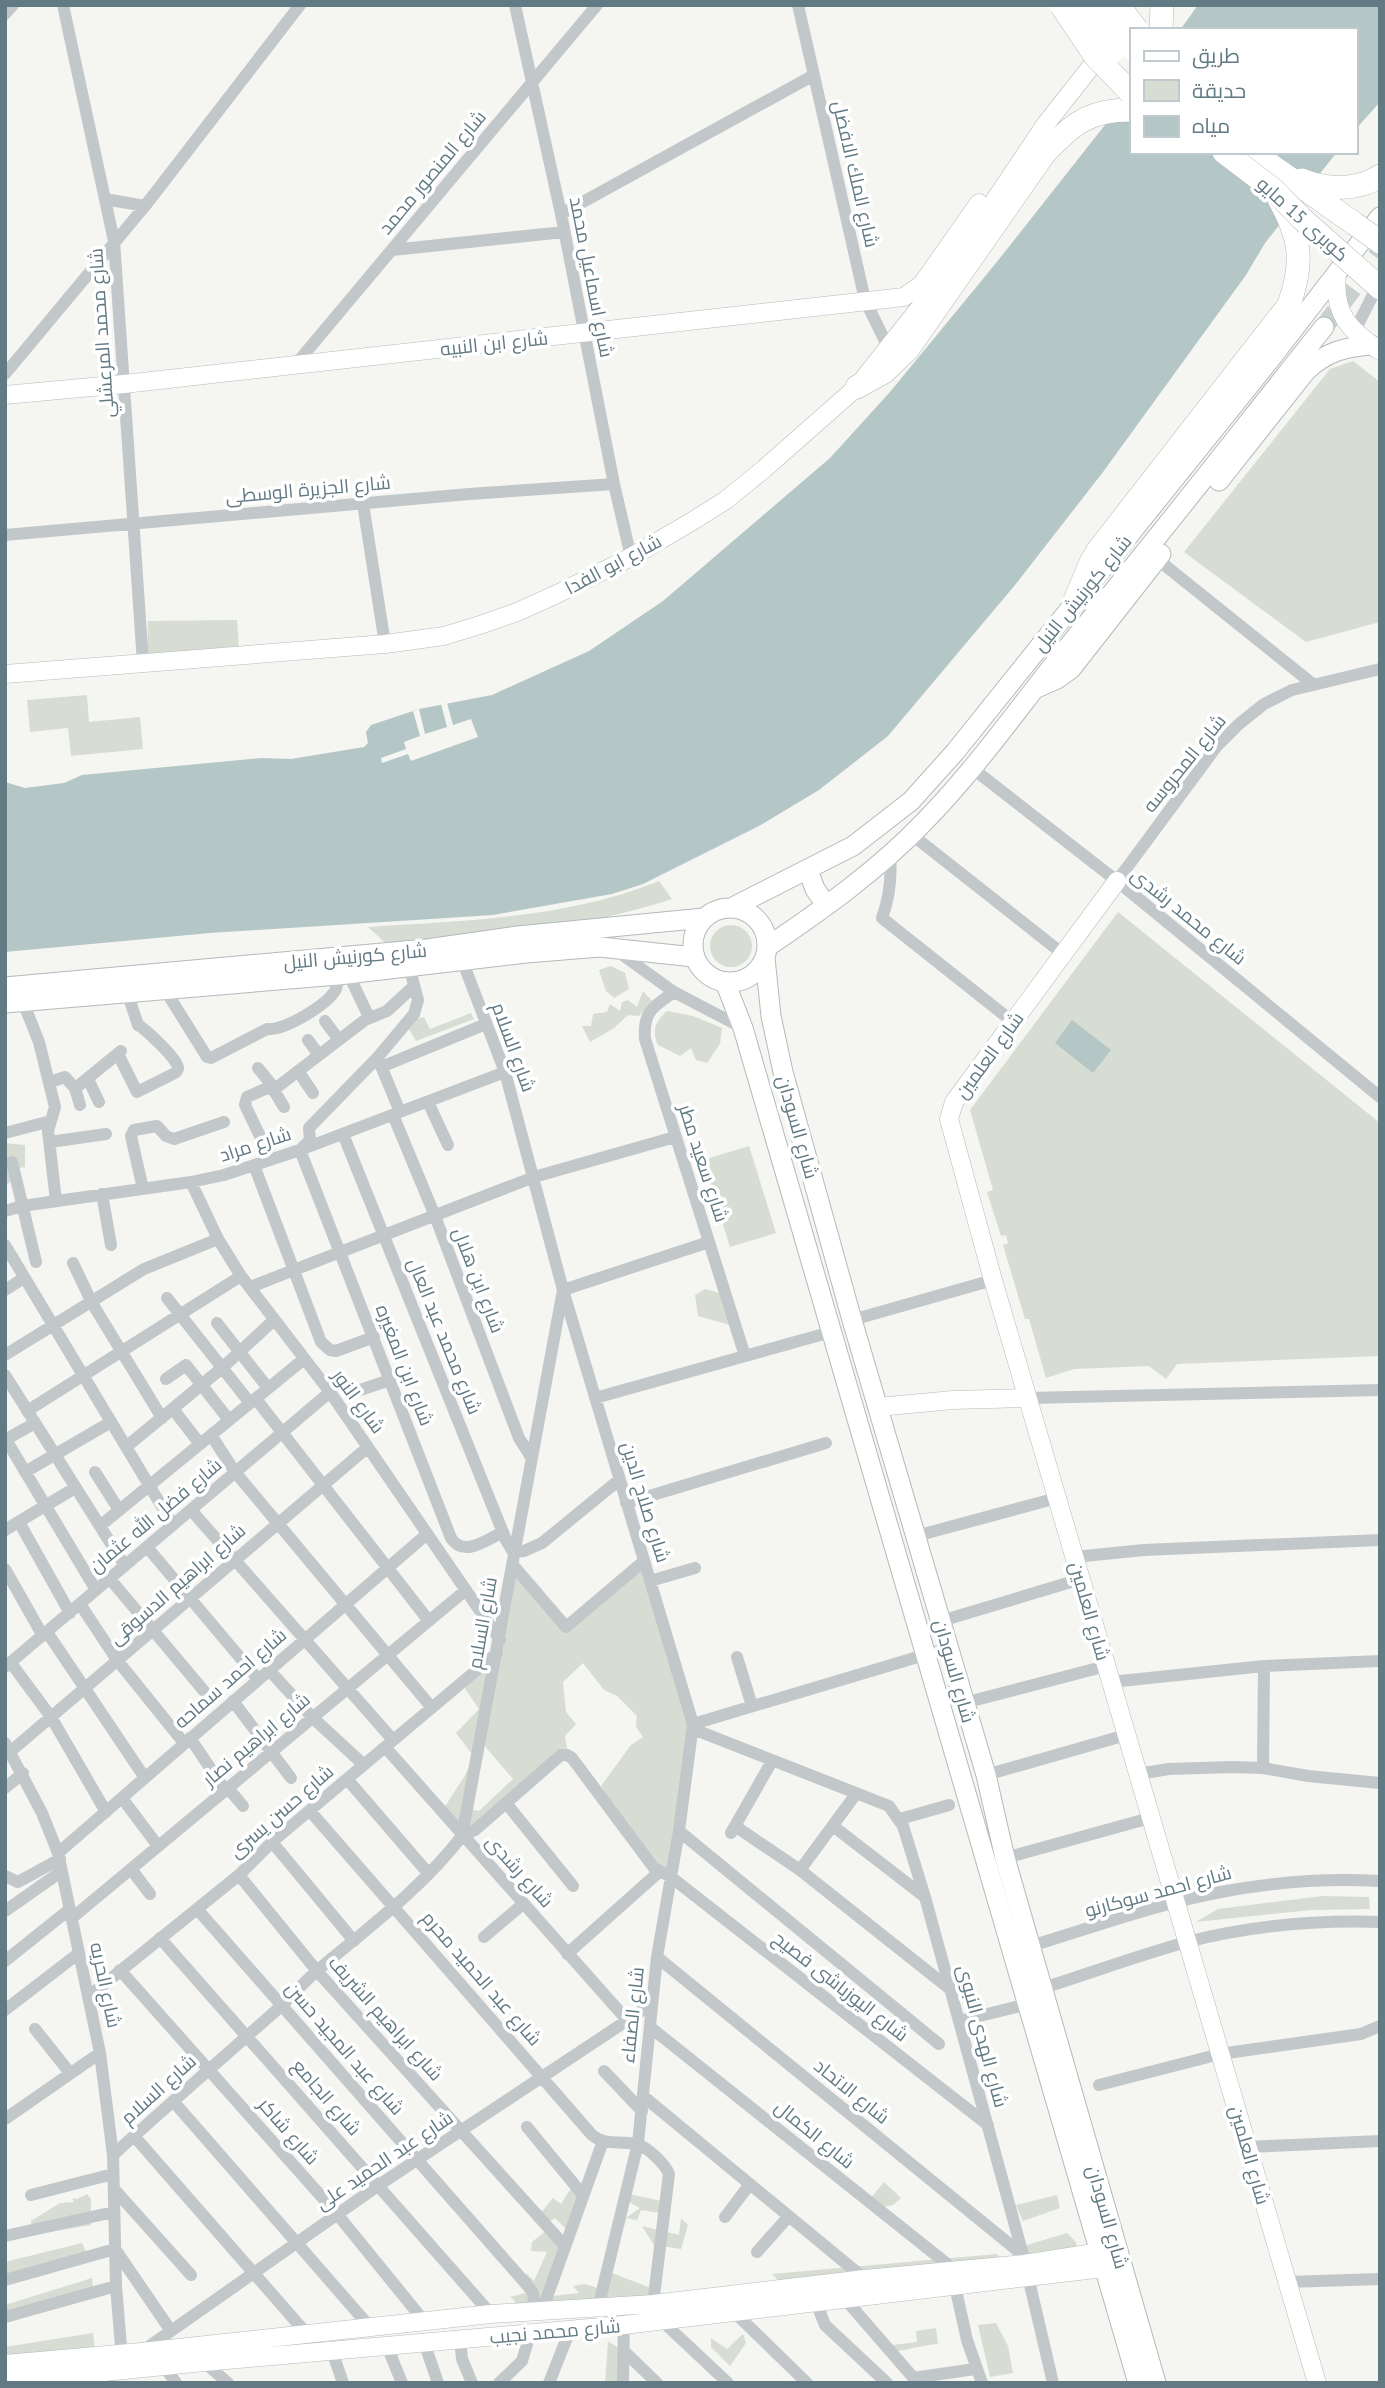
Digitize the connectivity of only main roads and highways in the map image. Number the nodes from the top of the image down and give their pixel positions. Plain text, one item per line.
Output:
1 (1061, 5) edge
2 (1080, 5) edge
3 (1099, 5) edge
4 (1118, 5) edge
5 (1162, 5) edge
6 (1135, 28) edge
7 (1161, 28) edge
8 (1130, 47) edge
9 (1130, 72) edge
10 (1130, 92) edge
11 (1130, 110) edge
12 (1226, 154) edge
13 (1254, 154) edge
14 (1380, 176) edge
15 (1274, 179) junction
16 (1380, 216) edge
17 (1380, 222) edge
18 (1355, 224) junction
19 (1380, 242) edge
20 (1376, 291) edge
21 (1324, 327) tunnel mouth
22 (1376, 348) edge
23 (857, 387) road end
24 (1074, 603) junction
25 (1034, 688) junction
26 (808, 870) junction
27 (826, 905) junction
28 (731, 908) junction
29 (704, 918) junction
30 (766, 953) junction
31 (694, 957) junction
32 (725, 982) junction
33 (5, 987) edge
34 (14, 1003) edge
35 (1022, 1949) junction
36 (1138, 2383) edge
37 (1156, 2383) edge

1 - 10 highway, bridge
2 - 9 highway, bridge
3 - 8 highway, bridge
4 - 6 highway, bridge
5 - 7 highway
11 - 23 highway
12 - 15 highway, كوبرى 15 مايو, bridge
13 - 15 highway, كوبرى 15 مايو
14 - 15 highway
15 - 18 highway, كوبرى 15 مايو
15 - 20 highway, كوبرى 15 مايو, bridge
15 - 24 highway, bridge
16 - 24 main road, شارع كورنيش النيل
17 - 18 highway
18 - 19 highway, كوبرى 15 مايو, bridge
21 - 25 main road, شارع كورنيش النيل
22 - 25 main road
24 - 26 main road, شارع كورنيش النيل
25 - 27 main road, شارع كورنيش النيل
26 - 27 main road
26 - 28 main road, شارع كورنيش النيل
27 - 30 main road, شارع كورنيش النيل
28 - 29 main road
28 - 30 main road
29 - 31 main road
29 - 33 main road, شارع كورنيش النيل
30 - 32 main road
30 - 35 main road, شارع السودان
31 - 32 main road
31 - 34 main road, شارع كورنيش النيل
32 - 35 main road, شارع السودان
35 - 36 main road, شارع السودان
35 - 37 main road, شارع السودان

